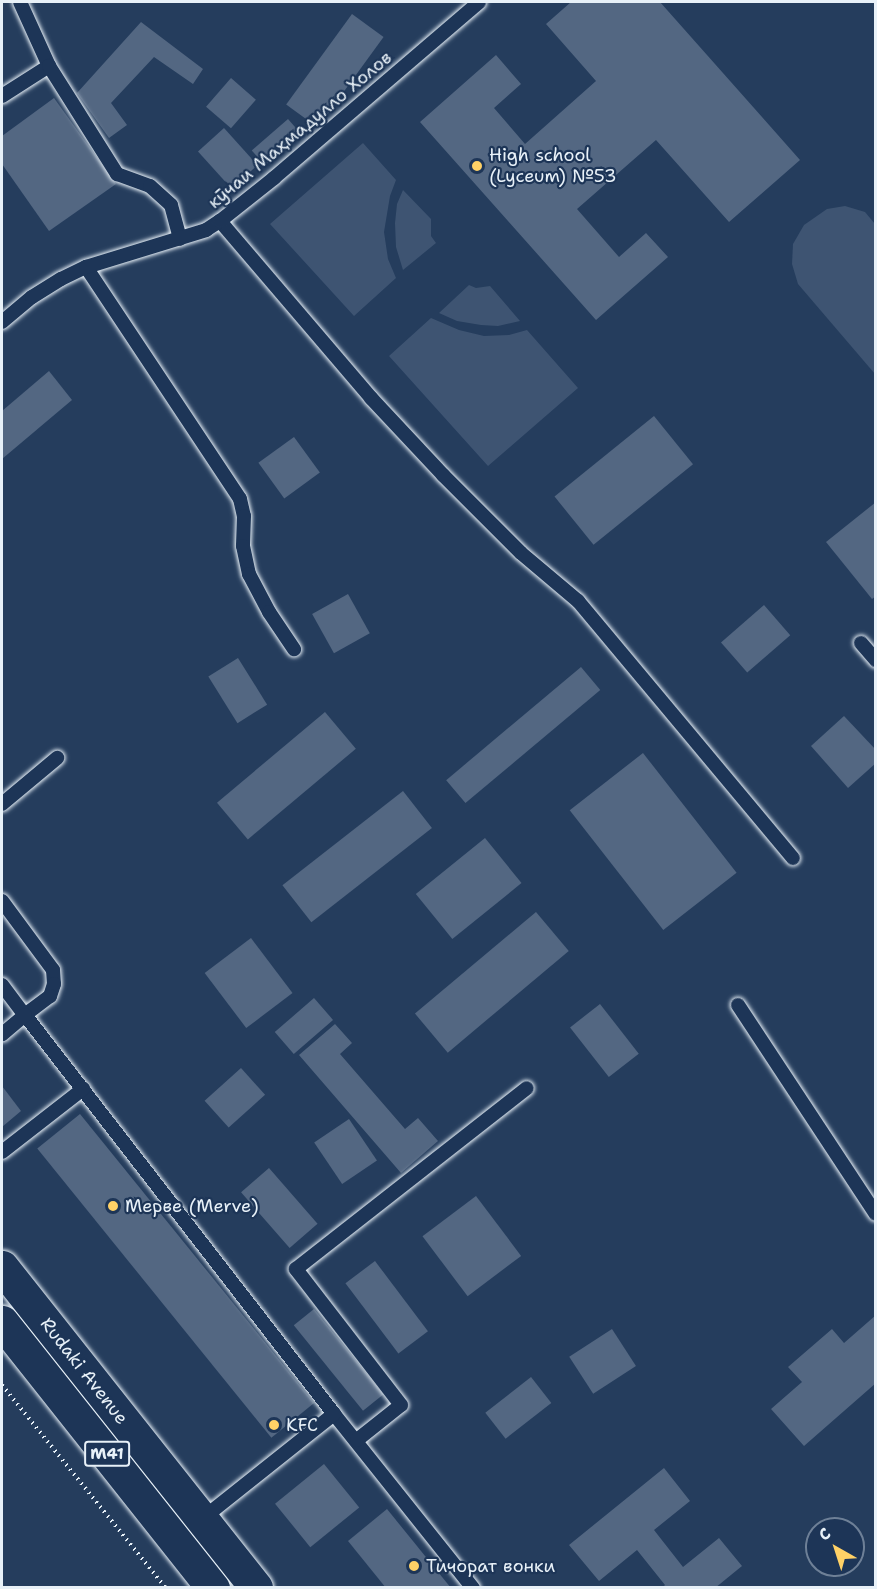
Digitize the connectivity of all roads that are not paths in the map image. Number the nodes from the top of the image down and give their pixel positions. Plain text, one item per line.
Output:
1 (20, 2) edge
2 (479, 2) edge
3 (49, 66) junction
4 (2, 96) edge
5 (220, 221) junction
6 (180, 239) junction
7 (86, 267) junction
8 (2, 322) edge
9 (861, 644) dead end
10 (294, 649) dead end
11 (876, 660) edge
12 (57, 758) dead end
13 (2, 804) edge
14 (793, 858) dead end
15 (2, 901) edge
16 (2, 985) edge
17 (738, 1005) dead end
18 (26, 1015) junction
19 (2, 1034) edge
20 (527, 1088) dead end
21 (83, 1089) junction
22 (2, 1152) edge
23 (876, 1214) edge
24 (2, 1267) edge
25 (2, 1322) edge
26 (334, 1414) junction
27 (357, 1440) junction
28 (201, 1519) junction
29 (175, 1539) junction
30 (213, 1587) edge
31 (256, 1587) edge
32 (472, 1587) edge

1 - 3 lane
2 - 5 lane, кӯчаи Маҳмадулло Холов
3 - 4 lane
3 - 6 lane
5 - 6 lane, кӯчаи Маҳмадулло Холов
5 - 14 lane
6 - 7 lane, кӯчаи Маҳмадулло Холов
7 - 8 lane, кӯчаи Маҳмадулло Холов
7 - 10 lane
9 - 11 lane
12 - 13 lane
15 - 18 lane
16 - 18 lane
17 - 23 lane
18 - 19 lane
18 - 21 lane
20 - 27 lane
21 - 22 lane
21 - 26 lane
24 - 28 highway, Rudaki Avenue
25 - 29 highway, Rudaki Avenue / M41
26 - 27 lane
26 - 28 lane
27 - 32 lane
28 - 29 highway
28 - 31 highway, Rudaki Avenue
29 - 30 highway, Rudaki Avenue / M41

